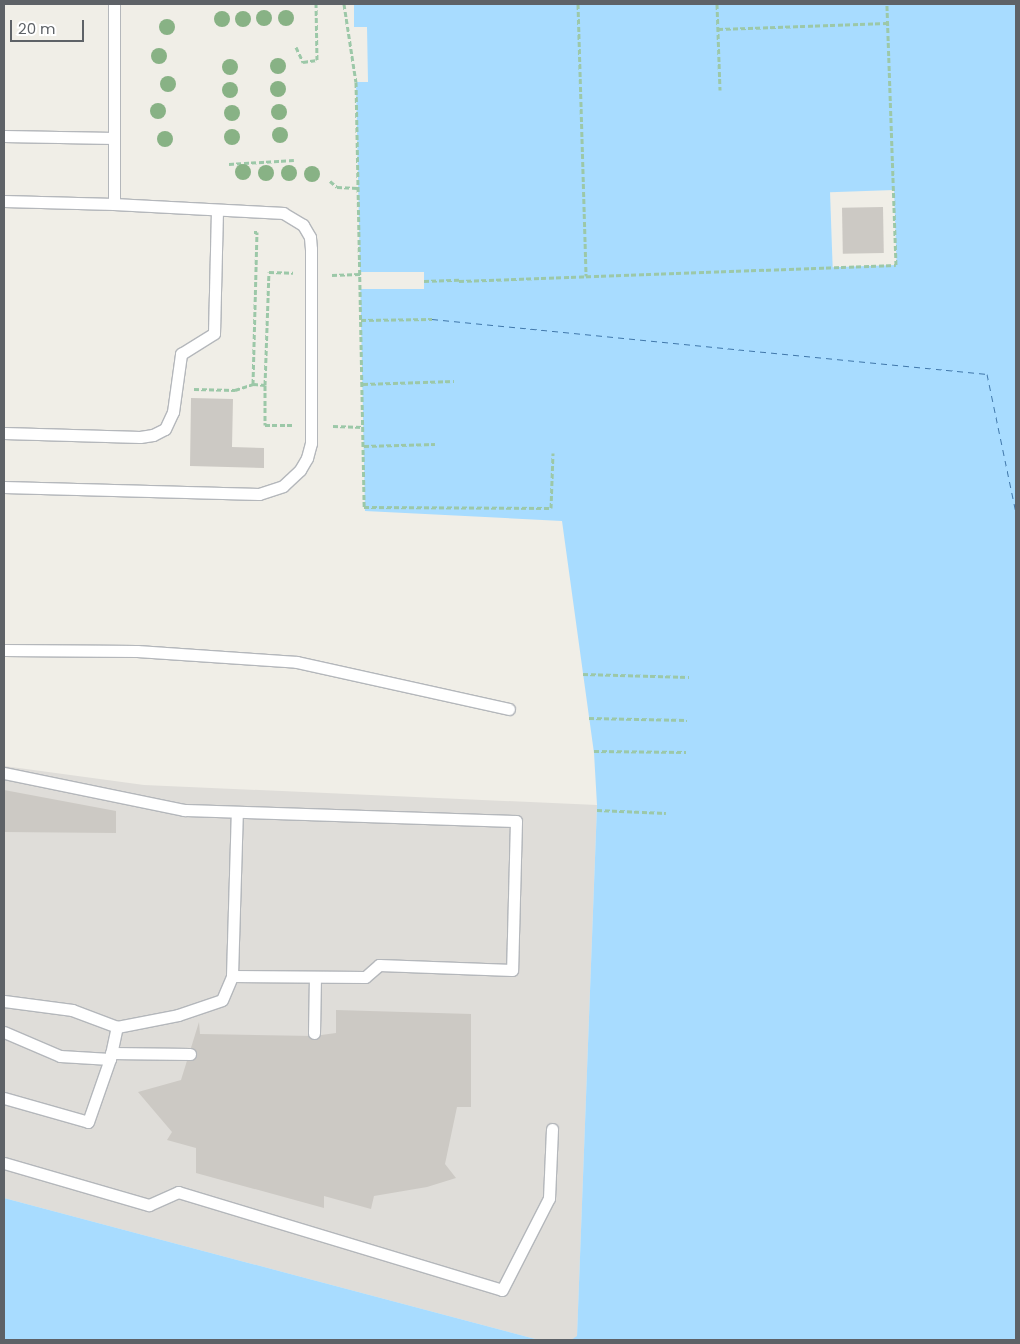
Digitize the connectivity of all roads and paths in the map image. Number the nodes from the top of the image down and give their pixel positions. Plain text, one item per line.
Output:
1 (114, 4) edge
2 (316, 4) edge
3 (344, 4) edge
4 (578, 4) edge
5 (717, 4) edge
6 (887, 4) edge
7 (887, 23) junction
8 (718, 29) junction
9 (296, 47) dead end
10 (720, 90) dead end
11 (4, 136) edge
12 (114, 138) junction
13 (294, 160) dead end
14 (229, 164) dead end
15 (330, 181) dead end
16 (358, 188) junction
17 (4, 201) edge
18 (114, 204) junction
19 (217, 211) junction
20 (249, 231) dead end
21 (294, 273) dead end
22 (360, 274) junction
23 (332, 275) dead end
24 (586, 276) junction
25 (503, 279) junction
26 (424, 281) dead end
27 (458, 281) dead end
28 (432, 319) dead end
29 (361, 320) junction
30 (454, 381) dead end
31 (253, 384) junction
32 (363, 384) junction
33 (265, 385) junction
34 (176, 388) junction
35 (297, 425) dead end
36 (333, 426) dead end
37 (363, 427) junction
38 (4, 433) edge
39 (435, 444) dead end
40 (364, 446) junction
41 (554, 453) dead end
42 (4, 487) edge
43 (4, 650) edge
44 (583, 674) dead end
45 (688, 678) dead end
46 (509, 709) dead end
47 (589, 718) dead end
48 (687, 720) dead end
49 (594, 751) dead end
50 (686, 752) dead end
51 (4, 773) edge
52 (596, 810) dead end
53 (237, 812) junction
54 (666, 813) dead end
55 (232, 976) junction
56 (315, 977) junction
57 (4, 1001) edge
58 (117, 1027) junction
59 (4, 1032) edge
60 (314, 1033) dead end
61 (190, 1054) dead end
62 (111, 1056) junction
63 (4, 1098) edge
64 (552, 1129) dead end
65 (4, 1163) edge

1 - 12 lane
2 - 9 path
3 - 16 path
4 - 24 path
5 - 8 path
6 - 7 path
7 - 8 path
7 - 24 path
8 - 10 path
11 - 12 lane
12 - 18 lane
13 - 14 path
15 - 16 path
16 - 22 path
17 - 18 lane
18 - 19 lane
19 - 34 lane
19 - 42 lane
20 - 31 path
21 - 33 path
22 - 23 path
22 - 29 path
24 - 25 path
25 - 26 path
25 - 27 path
28 - 29 path
29 - 32 path
30 - 32 path
31 - 33 path
31 - 34 path
32 - 37 path
33 - 35 path
34 - 38 lane
36 - 37 path
37 - 40 path
39 - 40 path
40 - 41 path
43 - 46 lane
44 - 45 path
47 - 48 path
49 - 50 path
51 - 53 lane
52 - 54 path
53 - 55 lane
53 - 56 lane
55 - 56 lane
55 - 58 lane
56 - 60 lane
57 - 58 lane
58 - 62 lane
59 - 62 lane
61 - 62 lane
62 - 63 lane
64 - 65 lane

